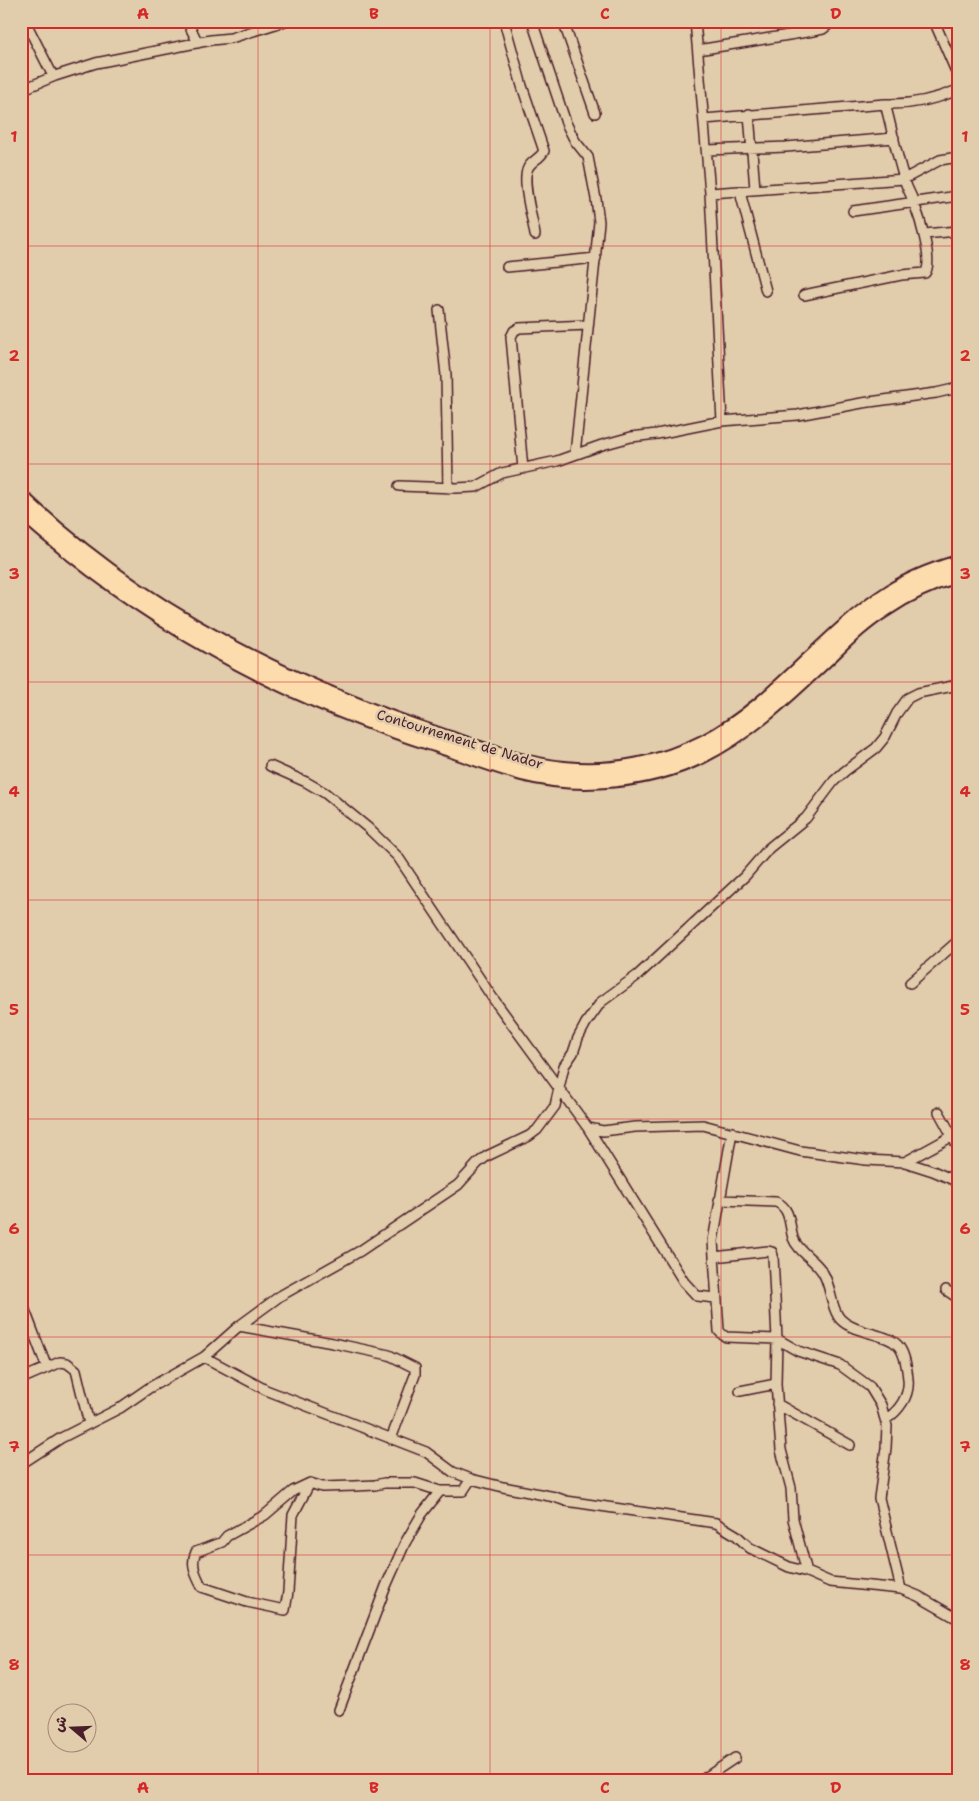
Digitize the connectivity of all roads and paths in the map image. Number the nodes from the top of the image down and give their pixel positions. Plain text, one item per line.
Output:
1 (25, 21) edge
2 (187, 21) edge
3 (285, 21) edge
4 (504, 21) edge
5 (532, 21) edge
6 (563, 21) edge
7 (695, 21) edge
8 (826, 21) edge
9 (934, 21) edge
10 (198, 43) junction
11 (698, 50) junction
12 (55, 76) junction
13 (958, 76) edge
14 (21, 90) edge
15 (958, 90) edge
16 (885, 104) junction
17 (595, 113) dead end
18 (749, 114) junction
19 (704, 119) junction
20 (894, 138) junction
21 (752, 148) junction
22 (707, 150) junction
23 (958, 157) edge
24 (904, 179) junction
25 (755, 189) junction
26 (740, 192) junction
27 (710, 193) junction
28 (958, 196) edge
29 (914, 202) junction
30 (853, 211) dead end
31 (958, 231) edge
32 (924, 234) junction
33 (535, 235) dead end
34 (596, 258) junction
35 (507, 267) dead end
36 (766, 291) dead end
37 (804, 295) dead end
38 (440, 310) dead end
39 (588, 325) junction
40 (958, 388) edge
41 (722, 422) junction
42 (575, 454) junction
43 (522, 469) junction
44 (399, 486) dead end
45 (448, 488) junction
46 (21, 497) edge
47 (21, 511) edge
48 (958, 563) edge
49 (958, 575) edge
50 (958, 685) edge
51 (270, 766) dead end
52 (958, 940) edge
53 (910, 983) dead end
54 (558, 1088) junction
55 (939, 1112) dead end
56 (588, 1128) junction
57 (732, 1132) junction
58 (955, 1135) edge
59 (958, 1147) edge
60 (905, 1162) junction
61 (958, 1182) edge
62 (719, 1200) junction
63 (714, 1257) junction
64 (946, 1290) dead end
65 (716, 1298) junction
66 (958, 1298) edge
67 (21, 1300) edge
68 (239, 1326) junction
69 (777, 1340) junction
70 (204, 1357) junction
71 (47, 1368) junction
72 (21, 1379) edge
73 (776, 1384) junction
74 (740, 1390) dead end
75 (777, 1404) junction
76 (885, 1420) junction
77 (89, 1424) junction
78 (391, 1439) junction
79 (850, 1445) dead end
80 (21, 1464) edge
81 (471, 1479) junction
82 (310, 1483) junction
83 (440, 1491) junction
84 (807, 1572) junction
85 (901, 1589) junction
86 (958, 1620) edge
87 (338, 1710) dead end
88 (735, 1758) dead end
89 (702, 1780) edge

1 - 12 street
2 - 10 street
3 - 10 street
4 - 33 street
5 - 34 street
6 - 17 street
7 - 11 street
8 - 11 street
9 - 13 street
10 - 12 street
11 - 19 street
12 - 14 street
15 - 16 street
16 - 18 street
16 - 20 street
18 - 19 street
18 - 21 street
19 - 22 street
20 - 21 street
20 - 24 street
21 - 22 street
21 - 25 street
22 - 27 street
23 - 24 street
24 - 25 street
24 - 29 street
25 - 26 street
26 - 27 street
26 - 36 street
27 - 41 street
28 - 29 street
29 - 30 street
29 - 32 street
31 - 32 street
32 - 37 street
34 - 35 street
34 - 39 street
38 - 45 street
39 - 42 street
39 - 43 street
40 - 41 street
41 - 42 street
42 - 43 street
43 - 45 street
44 - 45 street
46 - 48 highway, Contournement de Nador
47 - 49 highway, Contournement de Nador
50 - 54 street
51 - 54 street
52 - 53 street
54 - 56 street
54 - 68 street
55 - 58 street
56 - 57 street
56 - 65 street
57 - 60 street
57 - 62 street
58 - 59 street
58 - 60 street
60 - 61 street
62 - 63 street
62 - 76 street
63 - 65 street
63 - 69 street
64 - 66 street
65 - 69 street
67 - 71 street
68 - 70 street
68 - 78 street
69 - 73 street
69 - 76 street
70 - 77 street
70 - 78 street
71 - 72 street
71 - 77 street
73 - 74 street
73 - 75 street
75 - 79 street
75 - 84 street
76 - 85 street
77 - 80 street
78 - 81 street
81 - 83 street
81 - 84 street
82 - 82 street
82 - 83 street
83 - 87 street
84 - 85 street
85 - 86 street
88 - 89 street

